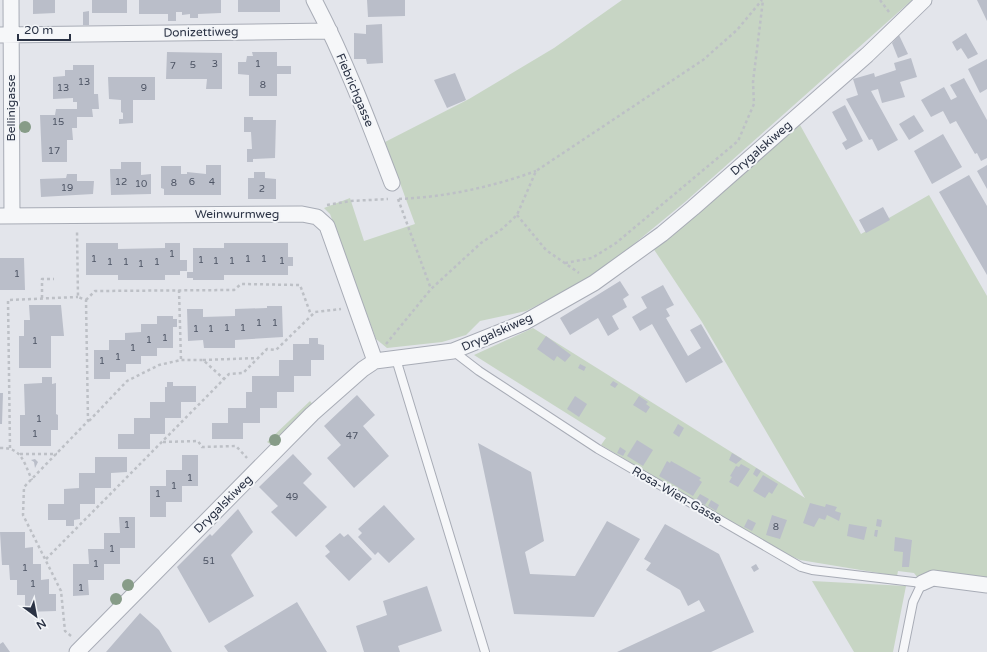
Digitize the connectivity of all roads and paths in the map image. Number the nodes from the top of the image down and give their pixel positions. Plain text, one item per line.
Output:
1 (11, 0) edge
2 (314, 0) edge
3 (762, 0) edge
4 (924, 0) edge
5 (330, 31) junction
6 (5, 35) edge
7 (536, 171) junction
8 (392, 183) joint
9 (398, 199) junction
10 (77, 215) junction
11 (516, 215) junction
12 (6, 216) edge
13 (317, 217) junction
14 (565, 263) junction
15 (54, 279) dead end
16 (594, 283) junction
17 (431, 289) junction
18 (180, 290) junction
19 (78, 297) junction
20 (42, 298) junction
21 (86, 300) junction
22 (347, 309) dead end
23 (311, 315) junction
24 (453, 351) junction
25 (258, 358) junction
26 (396, 359) junction
27 (181, 360) junction
28 (202, 360) junction
29 (375, 361) junction
30 (224, 379) junction
31 (88, 421) junction
32 (162, 442) junction
33 (0, 448) edge
34 (10, 448) junction
35 (20, 454) junction
36 (57, 454) junction
37 (250, 461) dead end
38 (32, 480) junction
39 (46, 559) junction
40 (922, 583) junction
41 (987, 584) edge
42 (76, 646) edge
43 (485, 652) edge
44 (903, 652) edge

1 - 6 street, Bellinigasse
2 - 5 street, Fiebrichgasse
3 - 7 path
3 - 14 path
4 - 16 street, Drygalskiweg
5 - 6 street, Donizettiweg
5 - 8 street, Fiebrichgasse
6 - 12 street, Bellinigasse
7 - 9 path
7 - 11 path
8 - 9 path
9 - 13 path
9 - 17 path
10 - 12 street, Weinwurmweg
10 - 13 street, Weinwurmweg
10 - 19 path
11 - 14 path
11 - 17 path
13 - 29 street
14 - 16 path
15 - 20 path
16 - 24 street, Drygalskiweg
17 - 29 path
18 - 21 path
18 - 23 path
18 - 27 path
19 - 20 path
19 - 21 path
20 - 34 path
21 - 31 path
22 - 23 path
23 - 25 path
24 - 26 street, Drygalskiweg
24 - 40 lane, Rosa-Wien-Gasse
25 - 28 path
25 - 30 path
26 - 29 street, Drygalskiweg
26 - 43 lane
27 - 28 path
27 - 31 path
28 - 30 path
29 - 42 street, Drygalskiweg
30 - 32 path
31 - 36 path
32 - 37 path
32 - 39 path
33 - 34 path
34 - 35 path
35 - 36 path
35 - 38 path
36 - 38 path
38 - 39 path
39 - 42 path
40 - 41 street
40 - 44 lane

